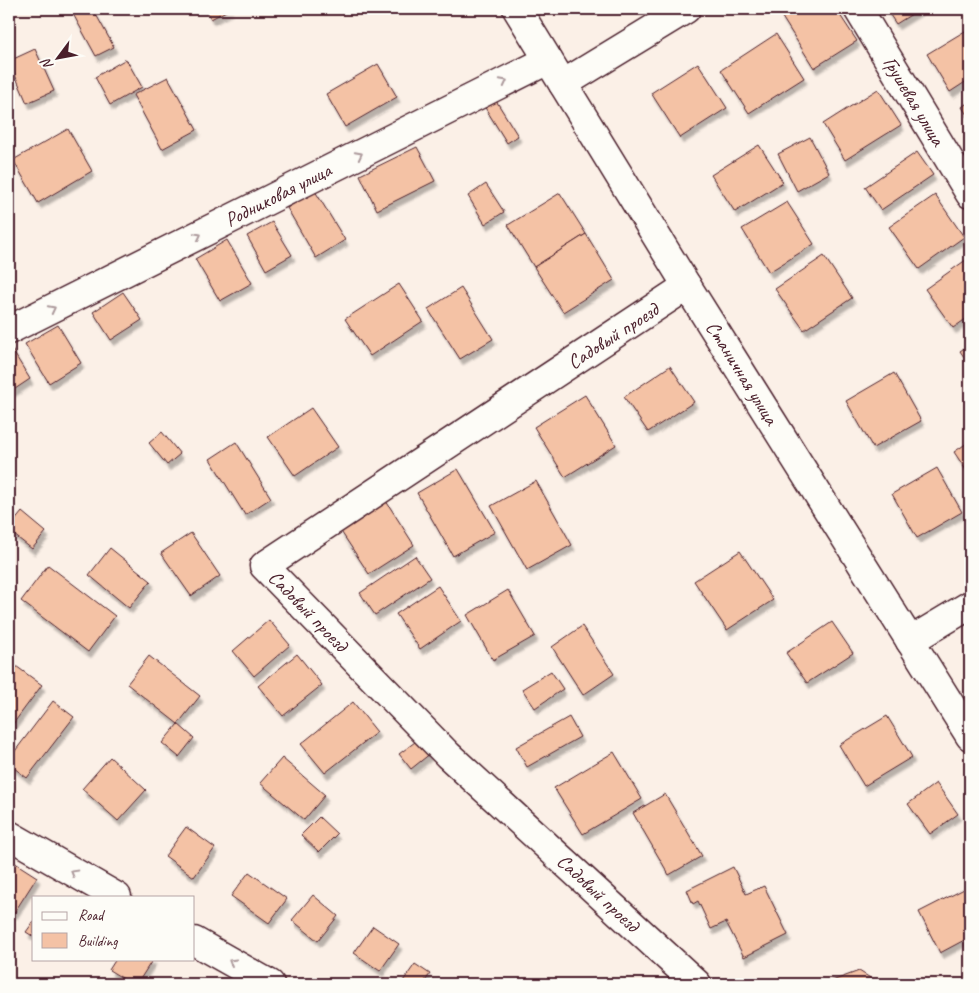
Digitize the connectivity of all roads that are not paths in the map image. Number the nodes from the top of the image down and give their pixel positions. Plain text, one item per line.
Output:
1 (516, 9) edge
2 (686, 9) edge
3 (858, 9) edge
4 (548, 60) junction
5 (562, 84) junction
6 (970, 194) edge
7 (687, 286) junction
8 (9, 330) edge
9 (970, 605) edge
10 (910, 641) junction
11 (970, 736) edge
12 (9, 835) edge
13 (115, 896) edge
14 (195, 942) edge
15 (270, 984) edge
16 (697, 984) edge

1 - 4 street, Станичная улица
2 - 5 street
3 - 6 street, Грушевая улица
4 - 5 street, Станичная улица
8 -> 4 street, Родниковая улица
5 - 7 street, Станичная улица
7 - 10 street, Станичная улица
7 - 16 street, Садовый проезд
9 - 10 street
10 - 11 street, Станичная улица
13 -> 12 street
15 -> 14 street

